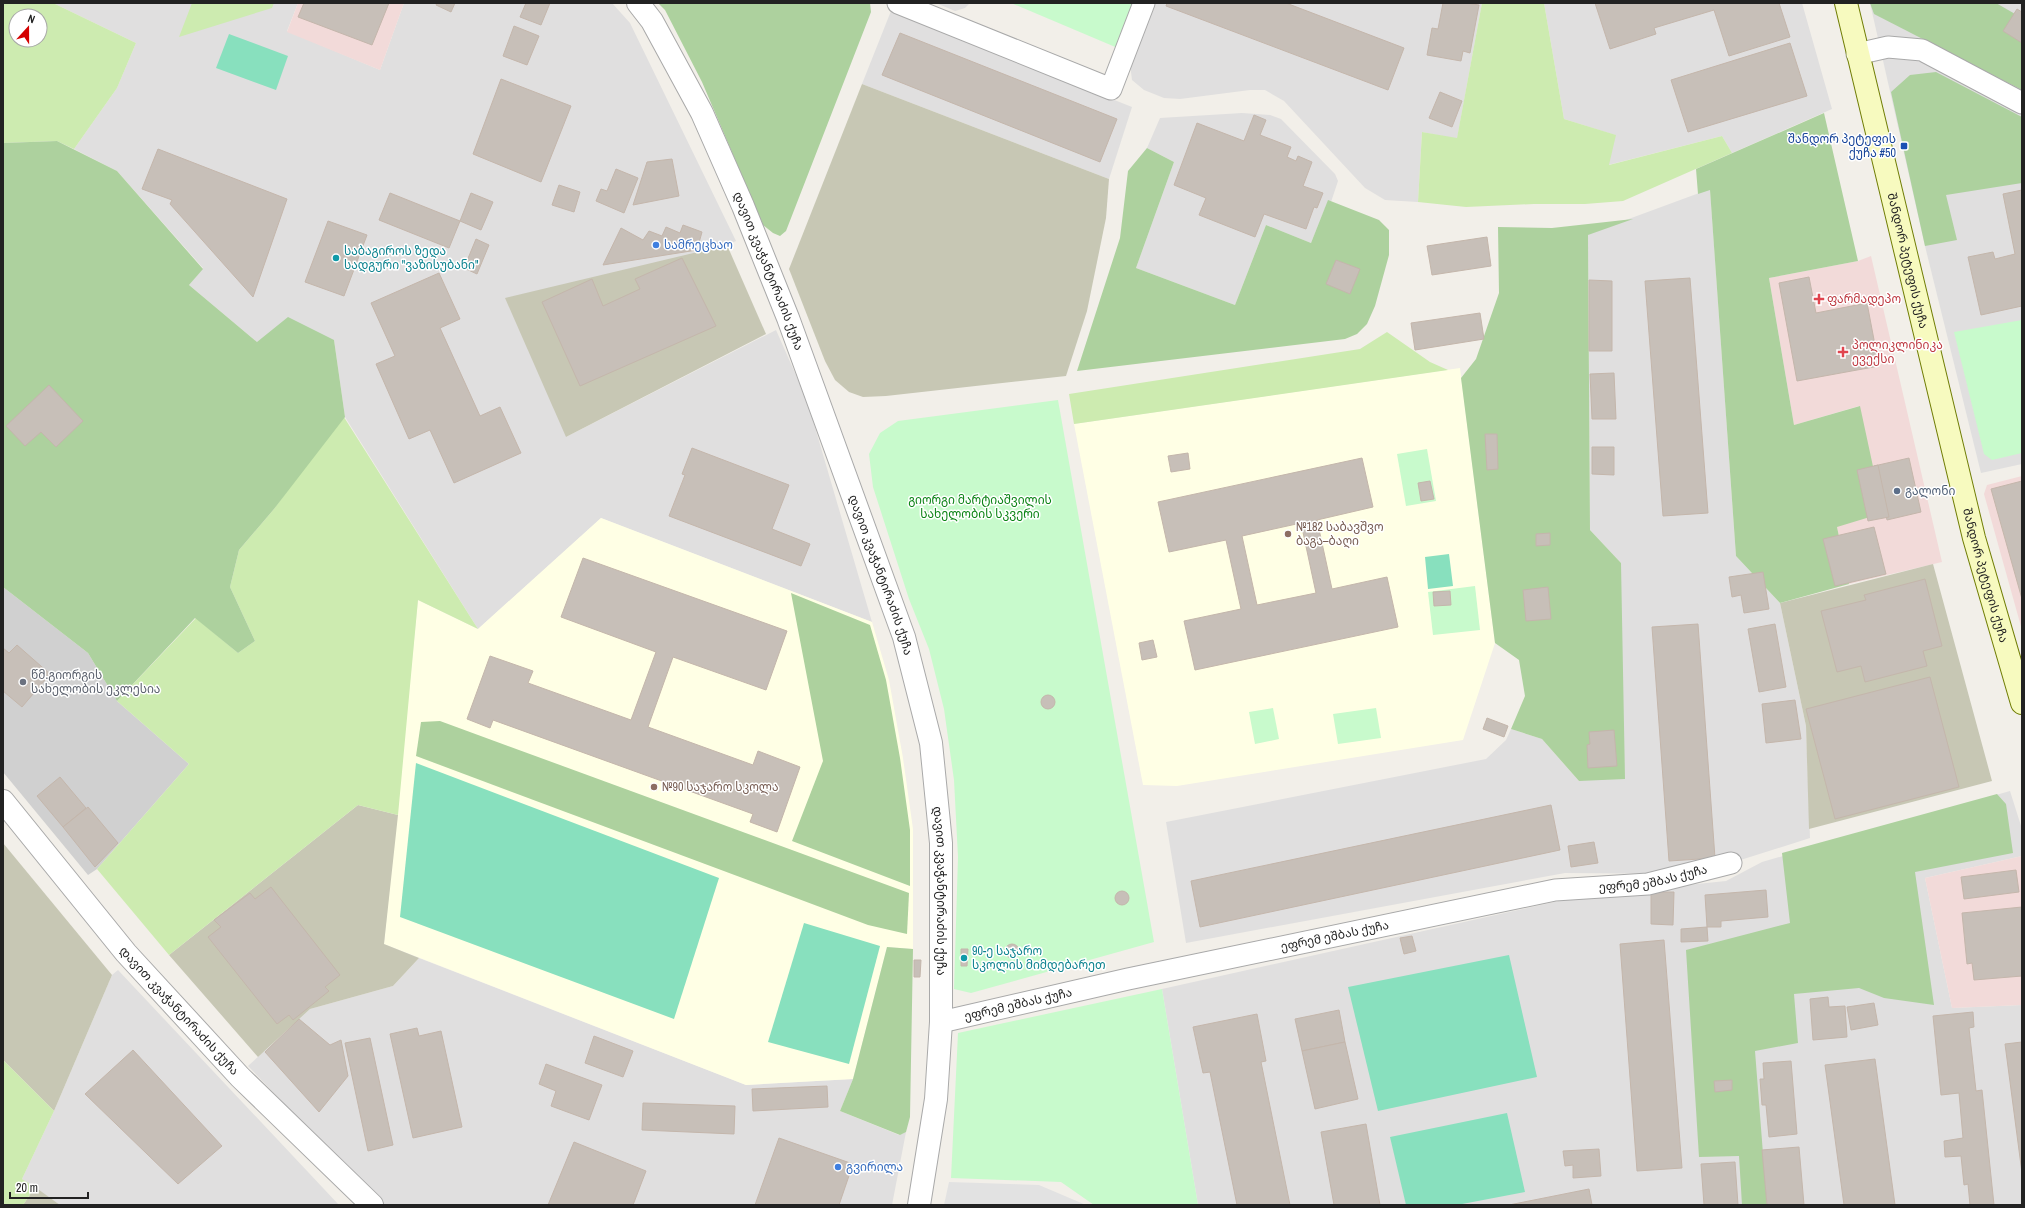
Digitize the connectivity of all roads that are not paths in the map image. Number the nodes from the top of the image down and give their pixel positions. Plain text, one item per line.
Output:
1 (638, 3) edge
2 (898, 3) edge
3 (1144, 3) edge
4 (1846, 3) edge
5 (1857, 54) junction
6 (2022, 103) edge
7 (2022, 703) edge
8 (3, 800) edge
9 (1731, 863) dead end
10 (941, 1022) junction
11 (918, 1199) edge
12 (372, 1205) edge

1 - 10 street, დავით კვაჭანტირაძის ქუჩა
2 - 3 street
4 - 5 main road, შანდორ პეტეფის ქუჩა
5 - 6 street
5 - 7 main road, შანდორ პეტეფის ქუჩა
8 - 12 street, დავით კვაჭანტირაძის ქუჩა
9 - 10 street, ეფრემ ეშბას ქუჩა
10 - 11 street, დავით კვაჭანტირაძის ქუჩა

